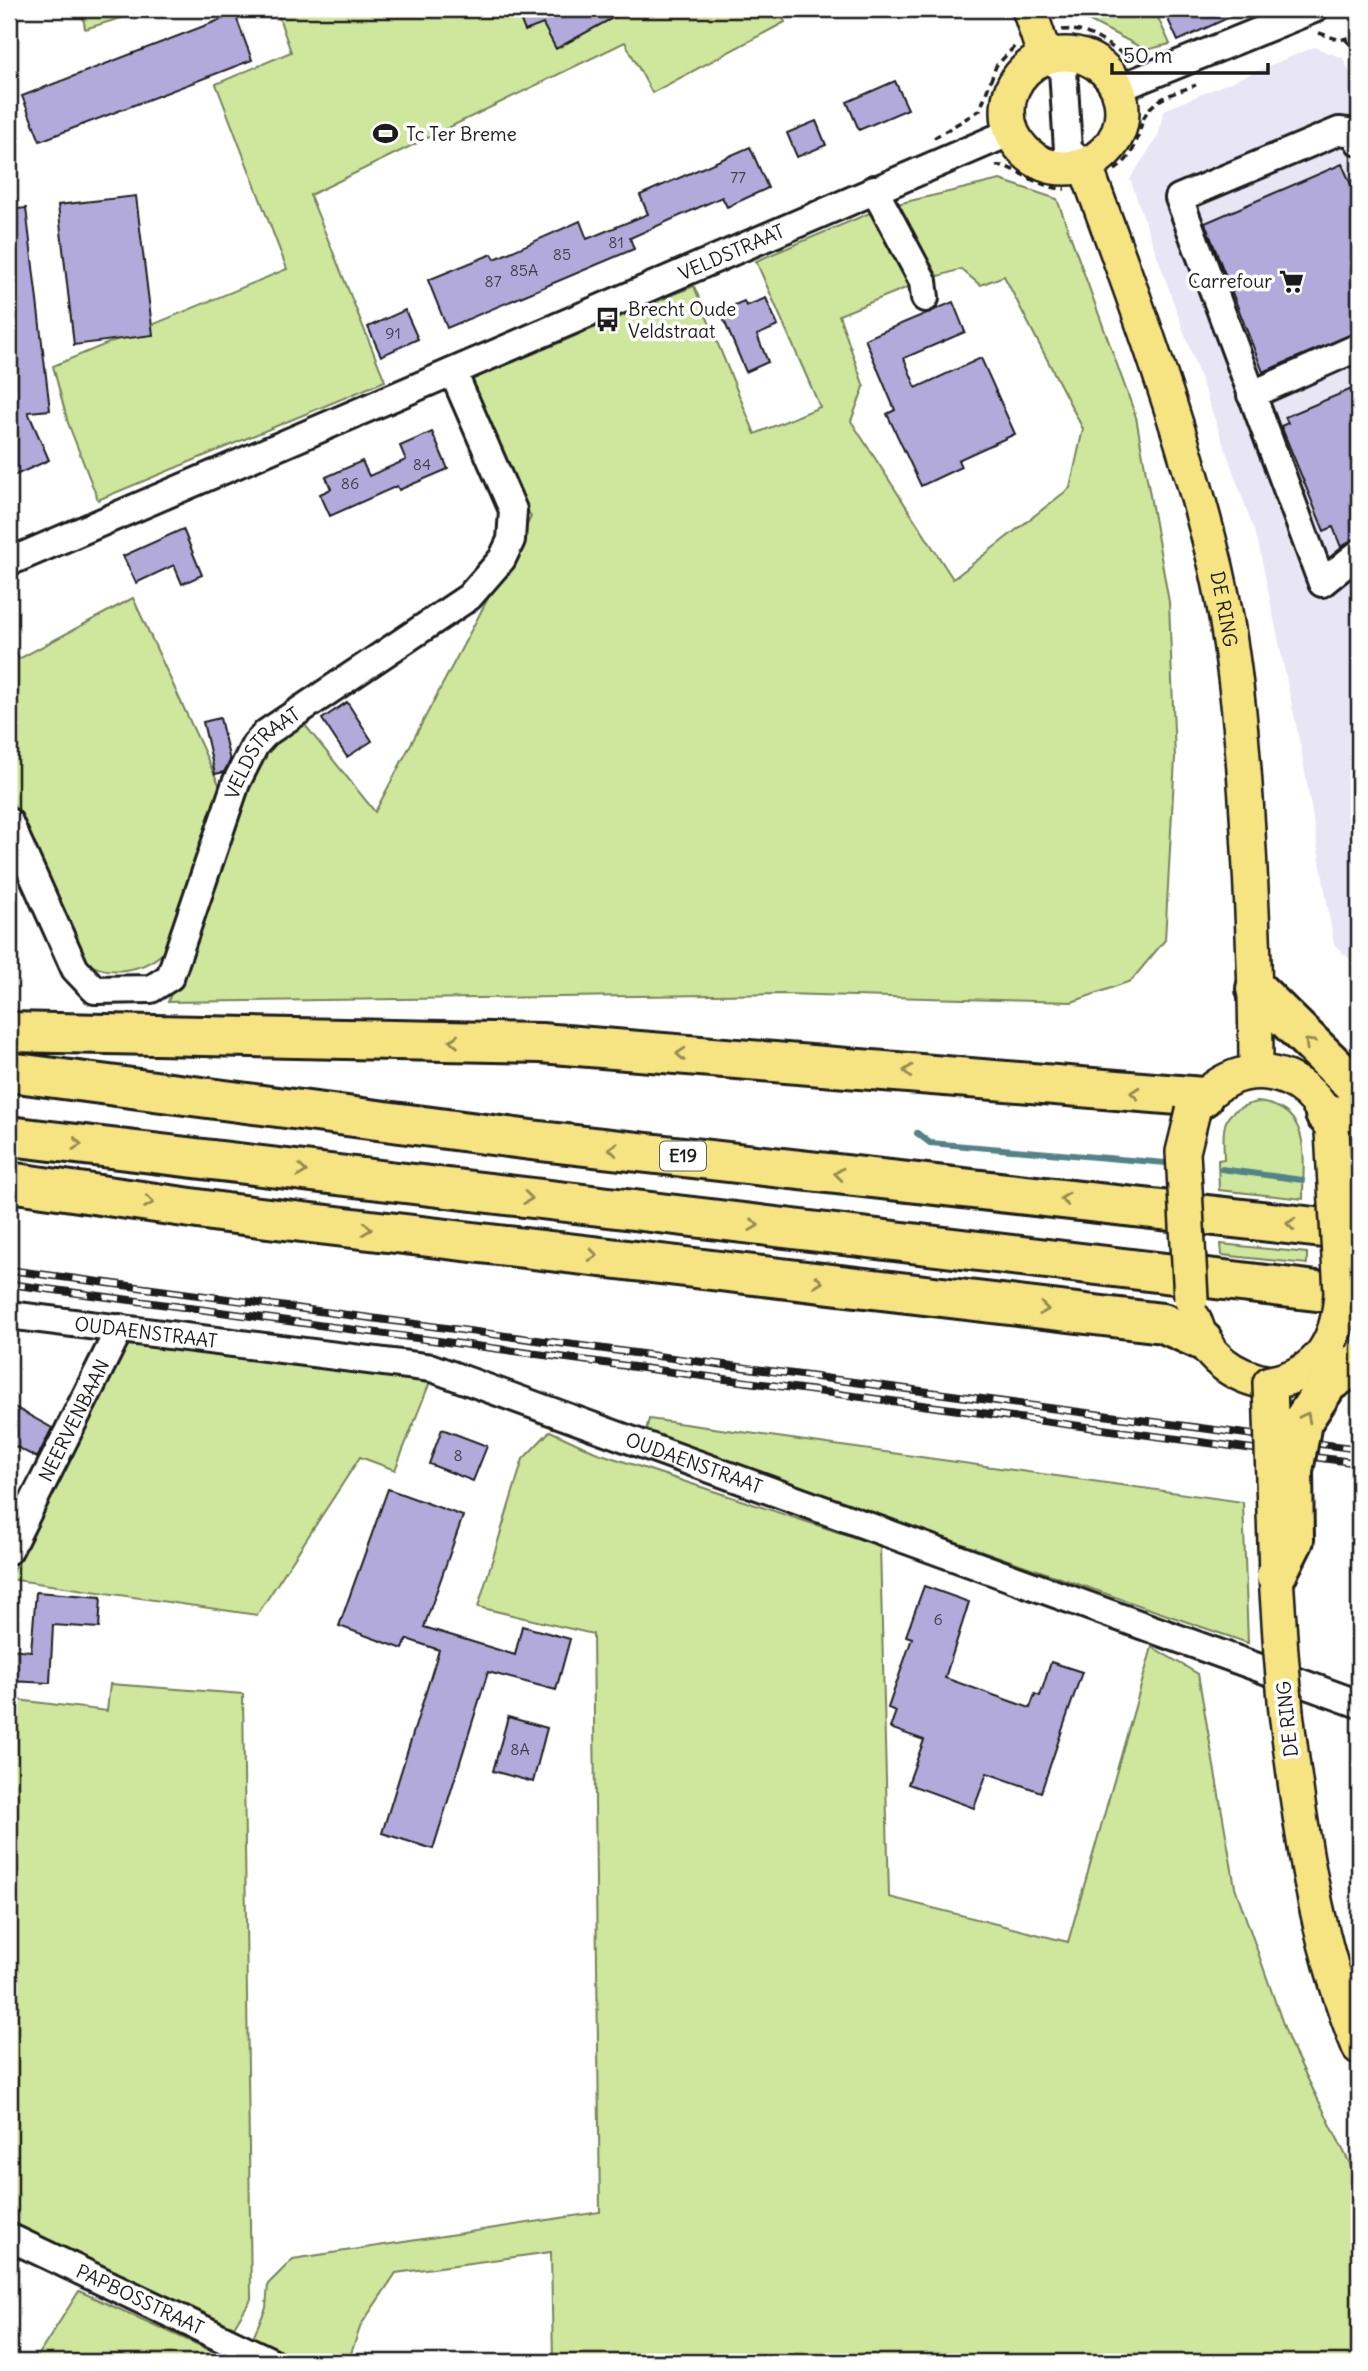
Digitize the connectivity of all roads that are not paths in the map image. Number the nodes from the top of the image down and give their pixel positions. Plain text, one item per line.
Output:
1 (1029, 9) edge
2 (1314, 9) edge
3 (1045, 57) junction
4 (1117, 89) junction
5 (1011, 132) junction
6 (1359, 142) edge
7 (1088, 173) junction
8 (874, 189) junction
9 (925, 298) dead end
10 (1359, 347) edge
11 (453, 372) junction
12 (1251, 396) junction
13 (1359, 553) edge
14 (9, 562) edge
15 (9, 822) edge
16 (1256, 989) junction
17 (9, 1032) edge
18 (9, 1072) edge
19 (1256, 1072) junction
20 (1359, 1090) edge
21 (1198, 1104) junction
22 (1339, 1121) edge
23 (9, 1136) edge
24 (9, 1182) edge
25 (1359, 1232) edge
26 (1359, 1296) edge
27 (9, 1315) edge
28 (120, 1328) junction
29 (1203, 1340) junction
30 (1359, 1347) edge
31 (1359, 1362) edge
32 (1285, 1378) junction
33 (9, 1550) edge
34 (1276, 1576) junction
35 (1359, 1703) edge
36 (1359, 2047) edge
37 (9, 2237) edge
38 (272, 2362) edge

1 - 3 main road
2 - 4 street
3 - 4 main road
3 - 5 main road
3 - 7 street
4 - 7 main road
5 - 7 main road
5 - 8 street, VELDSTRAAT
6 - 12 street
7 - 16 main road, DE RING
8 - 9 street
8 - 11 street, VELDSTRAAT
10 - 12 street
11 - 14 street, VELDSTRAAT
11 - 15 street, VELDSTRAAT
12 - 13 street
16 - 19 main road, DE RING
20 -> 16 highway
21 -> 17 highway
25 -> 18 highway, E19
19 - 21 main road
19 - 22 main road
21 - 29 main road, bridge
22 - 32 main road, bridge
23 -> 26 highway
24 -> 29 highway
27 - 28 street, OUDAENSTRAAT
28 - 33 street, NEERVENBAAN
28 - 35 street, OUDAENSTRAAT
29 - 32 main road
30 - 32 highway, bridge
34 -> 31 highway, bridge
32 - 34 main road, DE RING, bridge
34 - 36 main road, DE RING, bridge
37 - 38 street, PAPBOSSTRAAT

